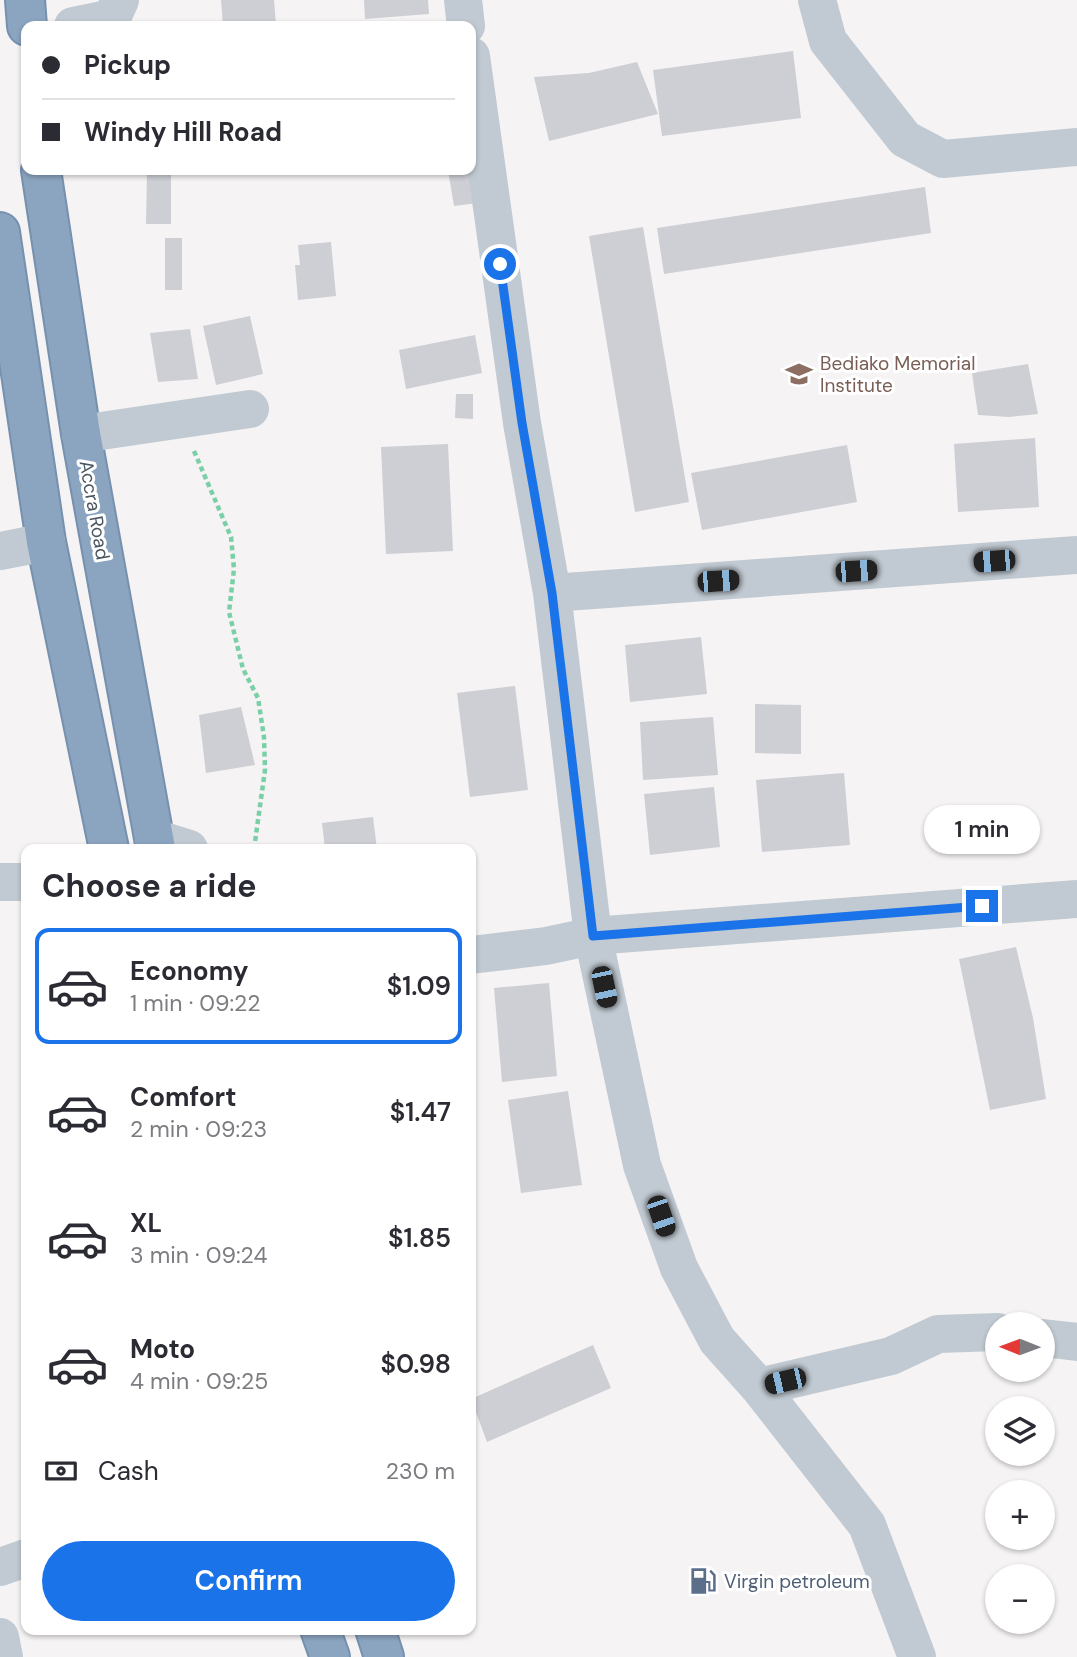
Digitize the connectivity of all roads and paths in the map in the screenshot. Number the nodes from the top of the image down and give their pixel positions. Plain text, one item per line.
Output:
1 (25, 0) edge
2 (120, 0) edge
3 (463, 0) edge
4 (817, 0) edge
5 (27, 21) edge
6 (97, 21) edge
7 (465, 21) edge
8 (476, 92) edge
9 (1077, 148) edge
10 (42, 175) edge
11 (0, 232) edge
12 (250, 409) dead end
13 (180, 419) junction
14 (81, 433) junction
15 (46, 542) junction
16 (0, 551) edge
17 (1077, 555) edge
18 (552, 593) junction
19 (108, 844) edge
20 (166, 844) edge
21 (255, 844) edge
22 (0, 882) edge
23 (21, 882) edge
24 (1077, 899) edge
25 (593, 936) junction
26 (476, 954) edge
27 (985, 1332) edge
28 (1055, 1339) edge
29 (1077, 1342) edge
30 (759, 1387) junction
31 (21, 1560) edge
32 (0, 1567) edge
33 (322, 1635) edge
34 (378, 1635) edge
35 (0, 1637) edge
36 (4, 1657) edge
37 (330, 1657) edge
38 (384, 1657) edge
39 (917, 1657) edge

1 - 5 highway
2 - 6 street
3 - 7 street
4 - 9 street
8 - 18 street
10 - 14 highway, Accra Road
11 - 15 highway
12 - 13 street
13 - 14 street
13 - 21 path
14 - 20 highway, Accra Road
15 - 16 street
15 - 19 highway
17 - 18 street
18 - 25 street
22 - 23 street
24 - 25 street
25 - 26 street
25 - 30 street
27 - 30 street
28 - 29 street
30 - 39 street
31 - 32 street
33 - 37 highway
34 - 38 highway
35 - 36 street

